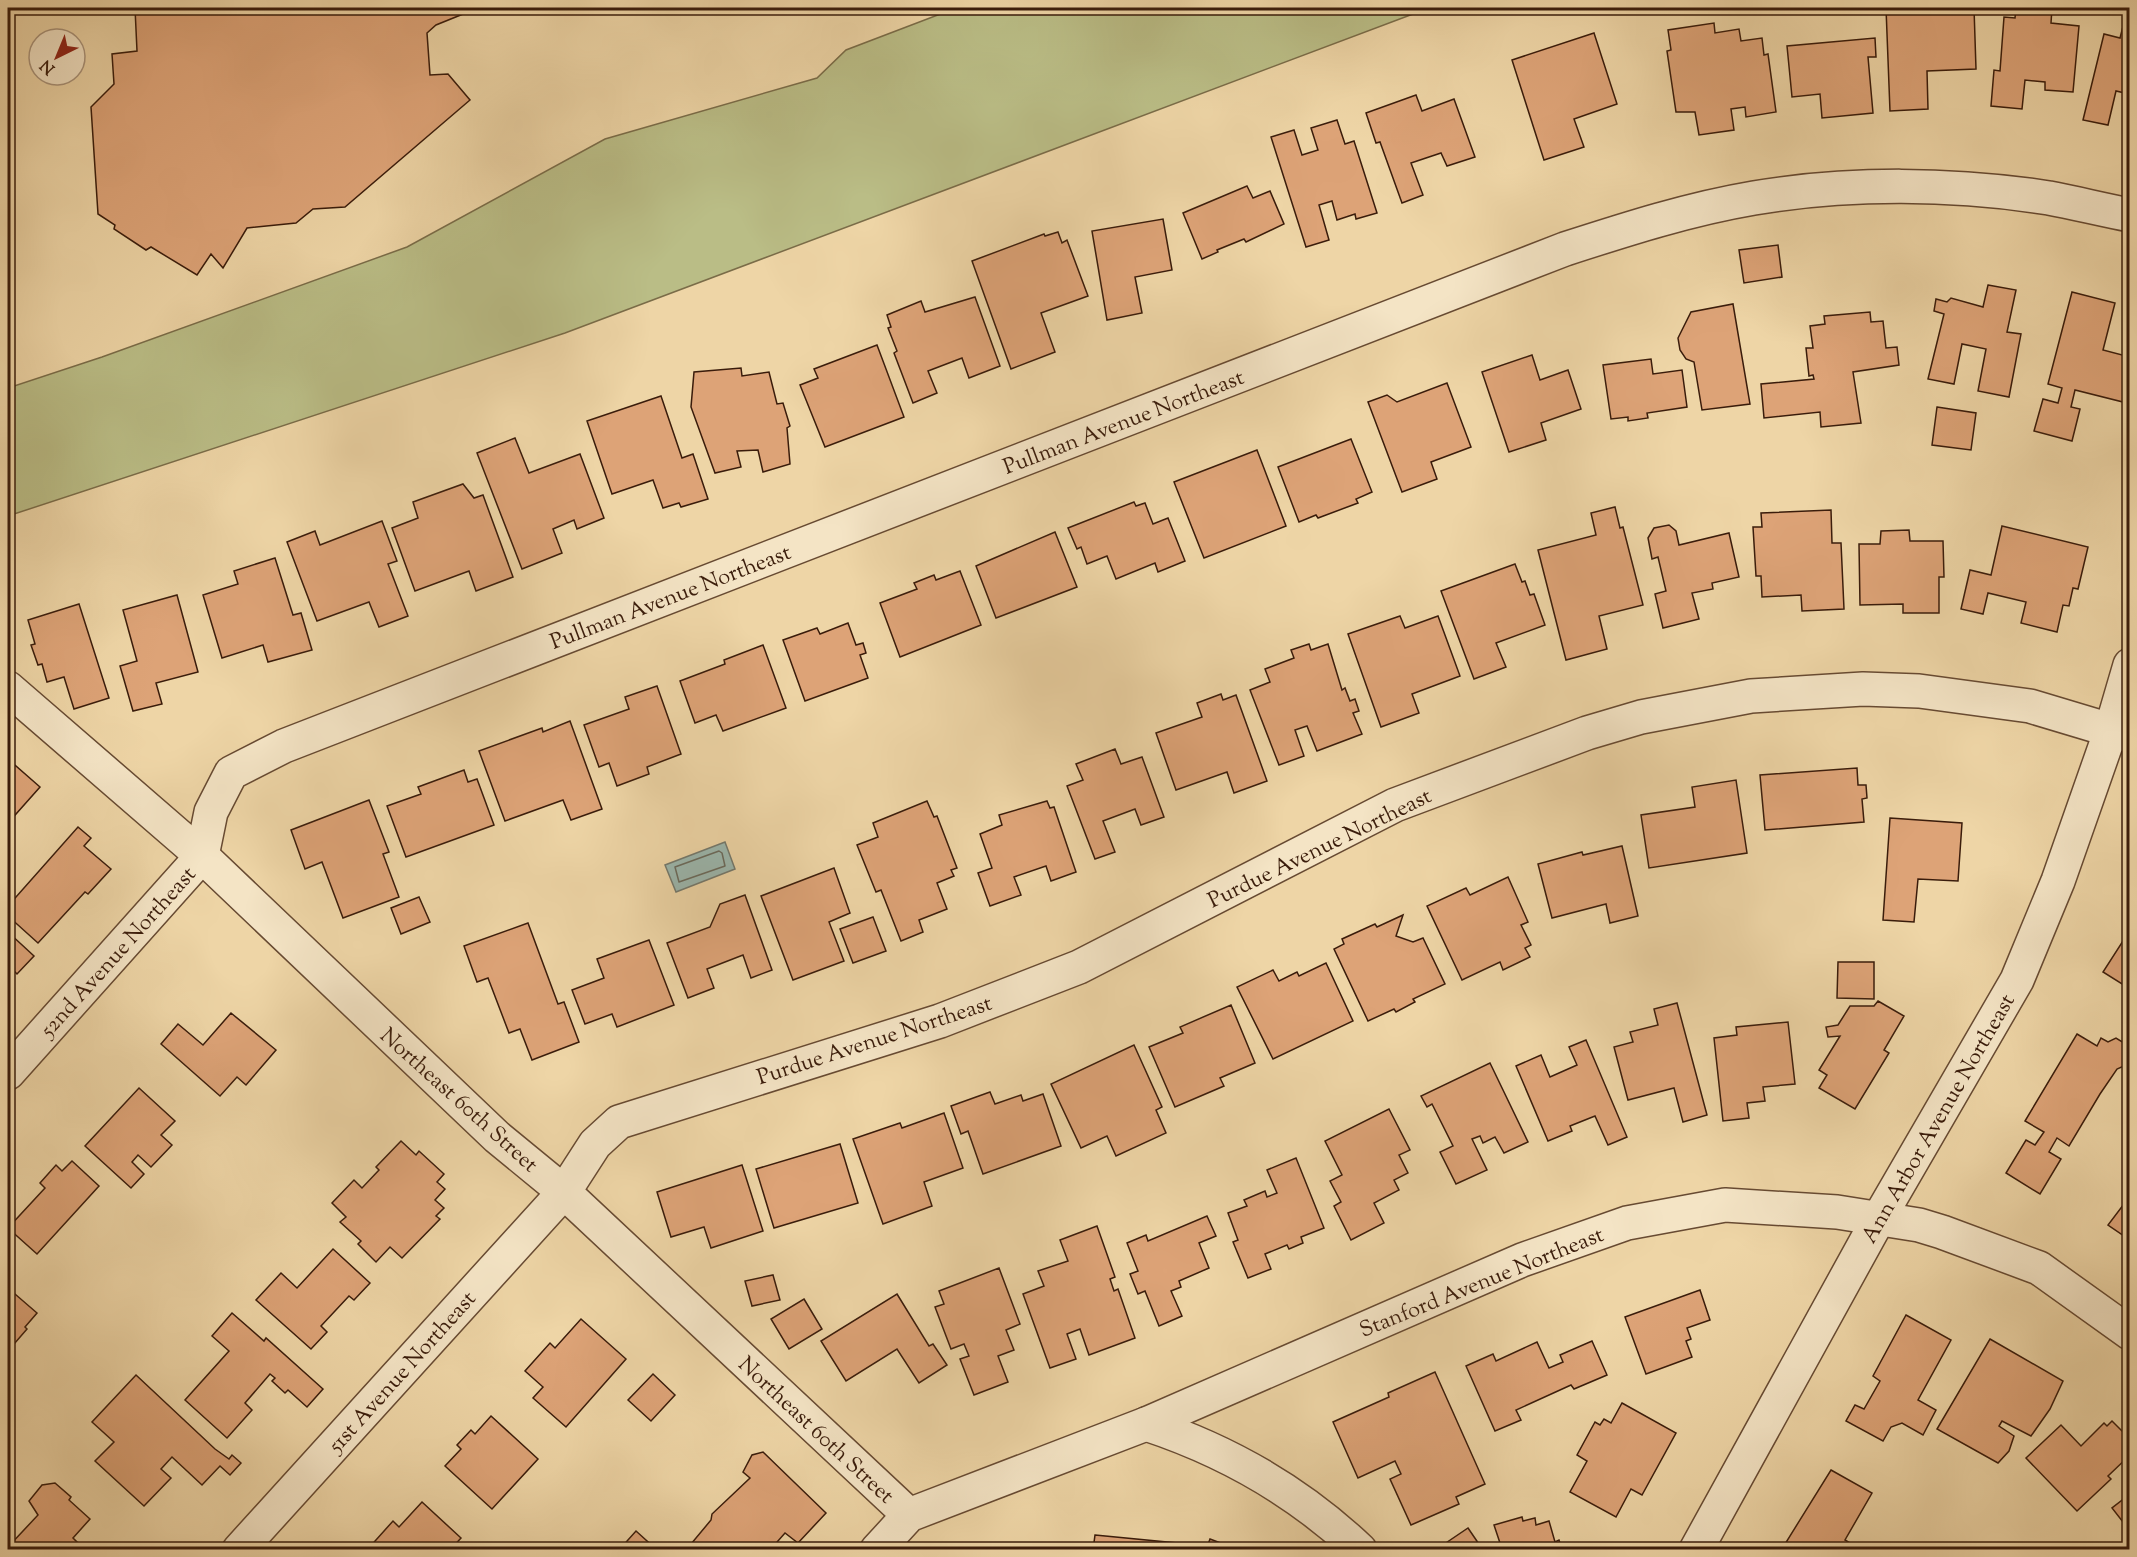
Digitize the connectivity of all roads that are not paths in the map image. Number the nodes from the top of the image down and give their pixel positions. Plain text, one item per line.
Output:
1 (2130, 215) edge
2 (2130, 665) edge
3 (8, 688) edge
4 (2120, 733) edge
5 (202, 856) junction
6 (8, 1073) edge
7 (564, 1192) junction
8 (1879, 1218) junction
9 (2130, 1333) edge
10 (1146, 1424) junction
11 (909, 1515) junction
12 (239, 1550) edge
13 (877, 1550) edge
14 (1360, 1550) edge
15 (1696, 1550) edge

1 - 5 street, Pullman Avenue Northeast
2 - 4 street, Ann Arbor Avenue Northeast
3 - 5 street, Northeast 60th Street
4 - 7 street, Purdue Avenue Northeast
4 - 8 street, Ann Arbor Avenue Northeast
5 - 6 street, 52nd Avenue Northeast
5 - 7 street, Northeast 60th Street
7 - 11 street, Northeast 60th Street
7 - 12 street, 51st Avenue Northeast
8 - 9 street, Stanford Avenue Northeast
8 - 10 street, Stanford Avenue Northeast
8 - 15 street, Ann Arbor Avenue Northeast
10 - 11 street, Stanford Avenue Northeast
10 - 14 street
11 - 13 street

